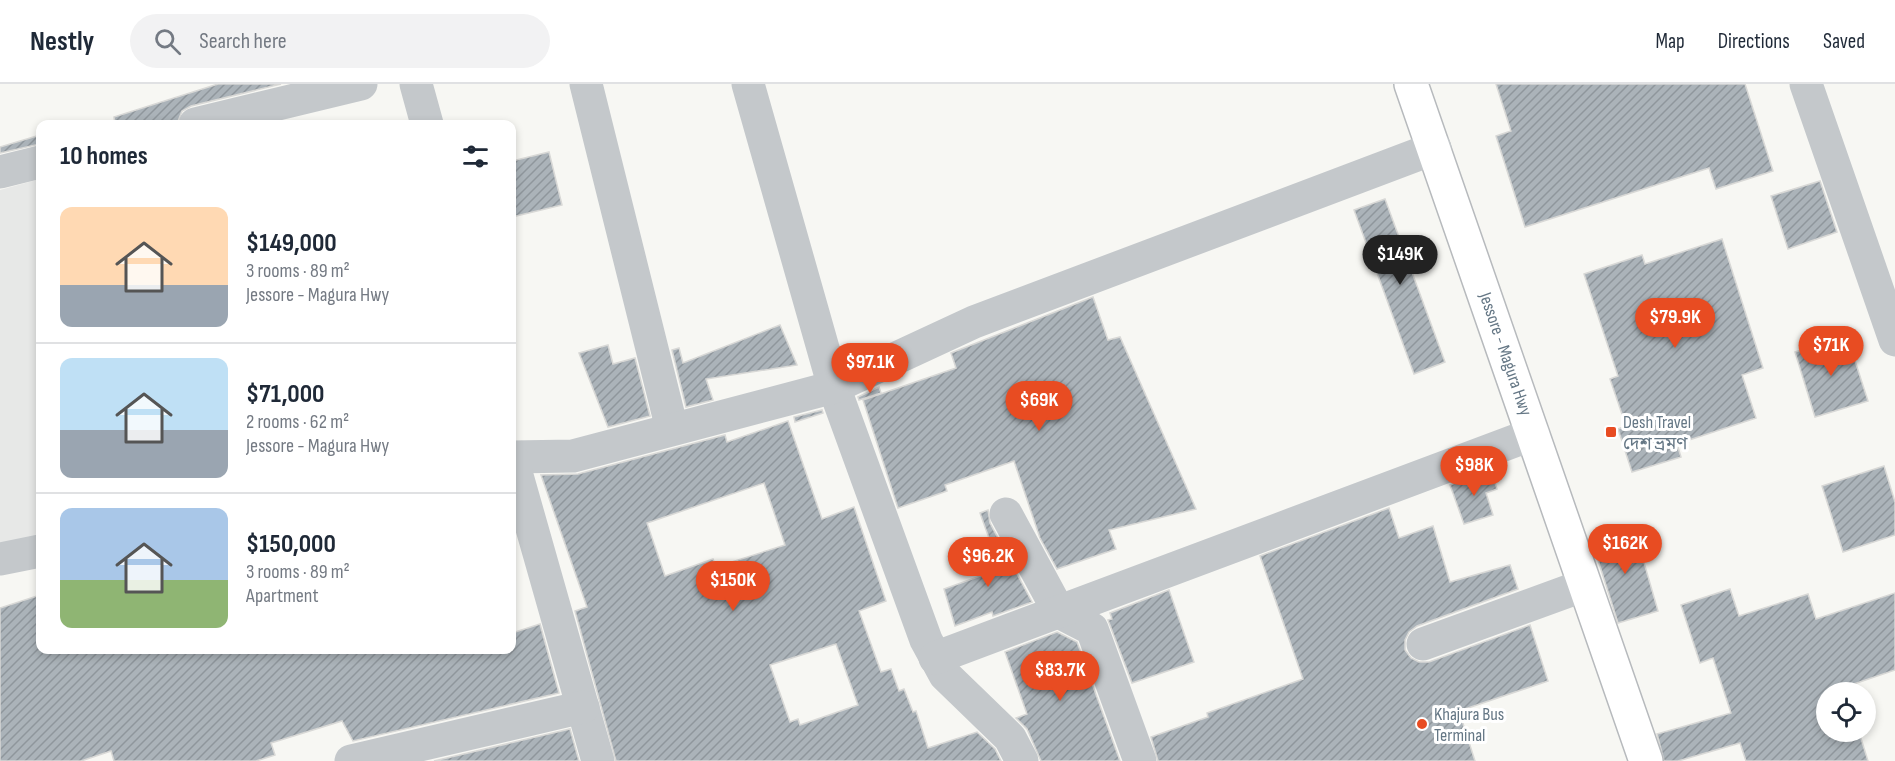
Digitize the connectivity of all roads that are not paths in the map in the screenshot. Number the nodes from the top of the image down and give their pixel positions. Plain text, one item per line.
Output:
1 (361, 84) edge
2 (416, 84) edge
3 (586, 84) edge
4 (748, 84) edge
5 (1411, 84) edge
6 (1806, 84) edge
7 (212, 120) edge
8 (426, 120) edge
9 (1435, 148) junction
10 (36, 163) edge
11 (0, 172) edge
12 (1895, 340) edge
13 (834, 387) junction
14 (672, 429) junction
15 (1533, 434) junction
16 (516, 457) edge
17 (516, 471) edge
18 (1006, 514) dead end
19 (36, 552) edge
20 (0, 559) edge
21 (1585, 585) junction
22 (1059, 612) junction
23 (1423, 645) dead end
24 (935, 658) junction
25 (583, 706) junction
26 (351, 761) edge
27 (598, 761) edge
28 (1022, 761) edge
29 (1140, 761) edge
30 (1646, 761) edge

1 - 7 street
2 - 8 street
3 - 14 street
4 - 13 street
5 - 9 highway, Jessore - Magura Hwy
6 - 12 street
9 - 13 street
9 - 15 highway, Jessore - Magura Hwy
10 - 11 street
13 - 14 street
13 - 24 street
14 - 16 street
15 - 21 highway, Jessore - Magura Hwy
15 - 22 street
17 - 25 street
18 - 22 street
19 - 20 street
21 - 23 street
21 - 30 highway, Jessore - Magura Hwy
22 - 24 street
22 - 29 street
24 - 28 street
25 - 26 street
25 - 27 street

